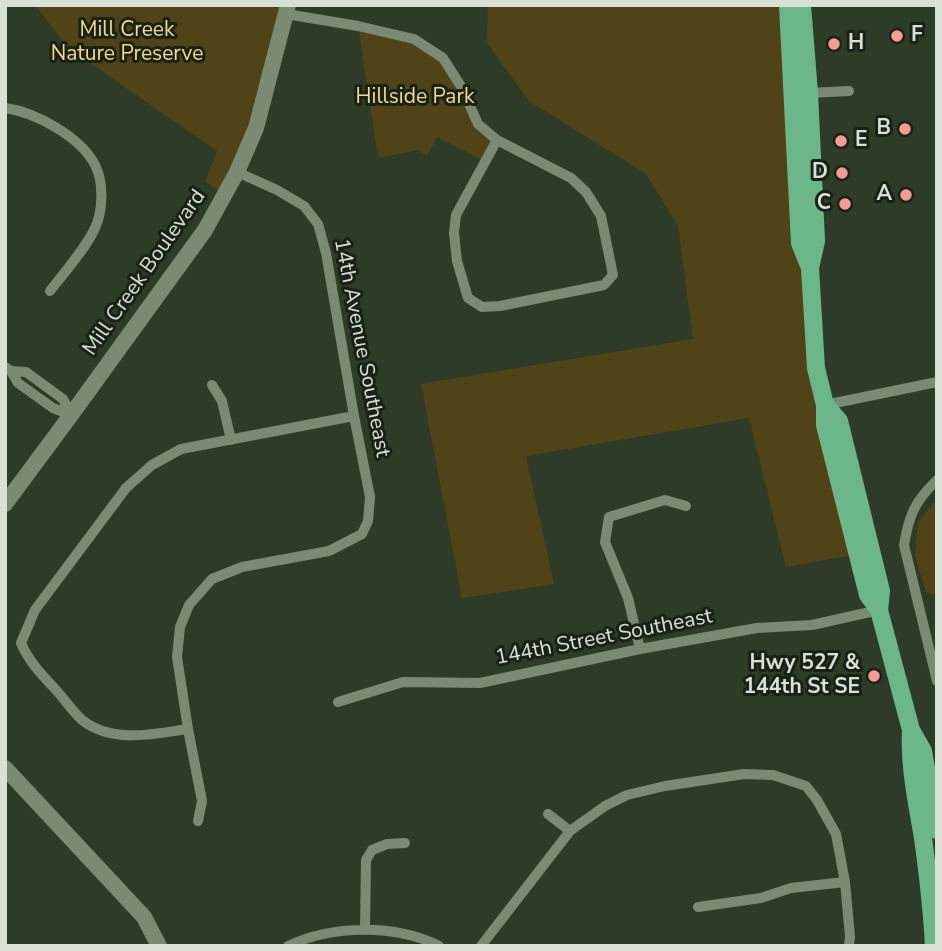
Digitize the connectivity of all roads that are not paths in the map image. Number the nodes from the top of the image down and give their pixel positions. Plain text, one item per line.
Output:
1 (788, 5) edge
2 (802, 5) edge
3 (287, 10) edge
4 (849, 91) dead end
5 (809, 93) junction
6 (5, 108) edge
7 (497, 140) junction
8 (237, 172) junction
9 (810, 268) junction
10 (50, 290) dead end
11 (8, 369) edge
12 (937, 382) edge
13 (212, 385) dead end
14 (825, 405) junction
15 (71, 415) junction
16 (354, 416) junction
17 (230, 440) junction
18 (937, 480) edge
19 (5, 504) edge
20 (686, 506) dead end
21 (879, 610) junction
22 (639, 649) junction
23 (937, 681) edge
24 (338, 702) dead end
25 (188, 729) junction
26 (911, 730) junction
27 (5, 768) edge
28 (548, 814) dead end
29 (198, 821) dead end
30 (937, 830) edge
31 (570, 831) junction
32 (405, 842) dead end
33 (845, 881) junction
34 (698, 907) dead end
35 (365, 929) junction
36 (159, 946) edge
37 (288, 946) edge
38 (439, 946) edge
39 (481, 946) edge
40 (849, 946) edge
41 (934, 946) edge

1 - 9 main road
2 - 5 main road
3 - 7 street
3 - 8 street, Mill Creek Boulevard
4 - 5 street
5 - 9 main road
6 - 10 street
7 - 7 street
8 - 15 street, Mill Creek Boulevard
8 - 16 street, 14th Avenue Southeast
9 - 14 main road
11 - 15 street
12 - 14 street
13 - 17 street
14 - 21 main road
15 - 19 street, Mill Creek Boulevard
16 - 17 street
16 - 25 street, 14th Avenue Southeast
17 - 25 street
18 - 23 street
20 - 22 street
21 - 22 street, 144th Street Southeast
21 - 26 main road
22 - 24 street, 144th Street Southeast
25 - 29 street
26 - 30 main road
26 - 41 main road
27 - 36 street
28 - 31 street
31 - 33 street
31 - 39 street
32 - 35 street
33 - 34 street
33 - 40 street
35 - 37 street
35 - 38 street

